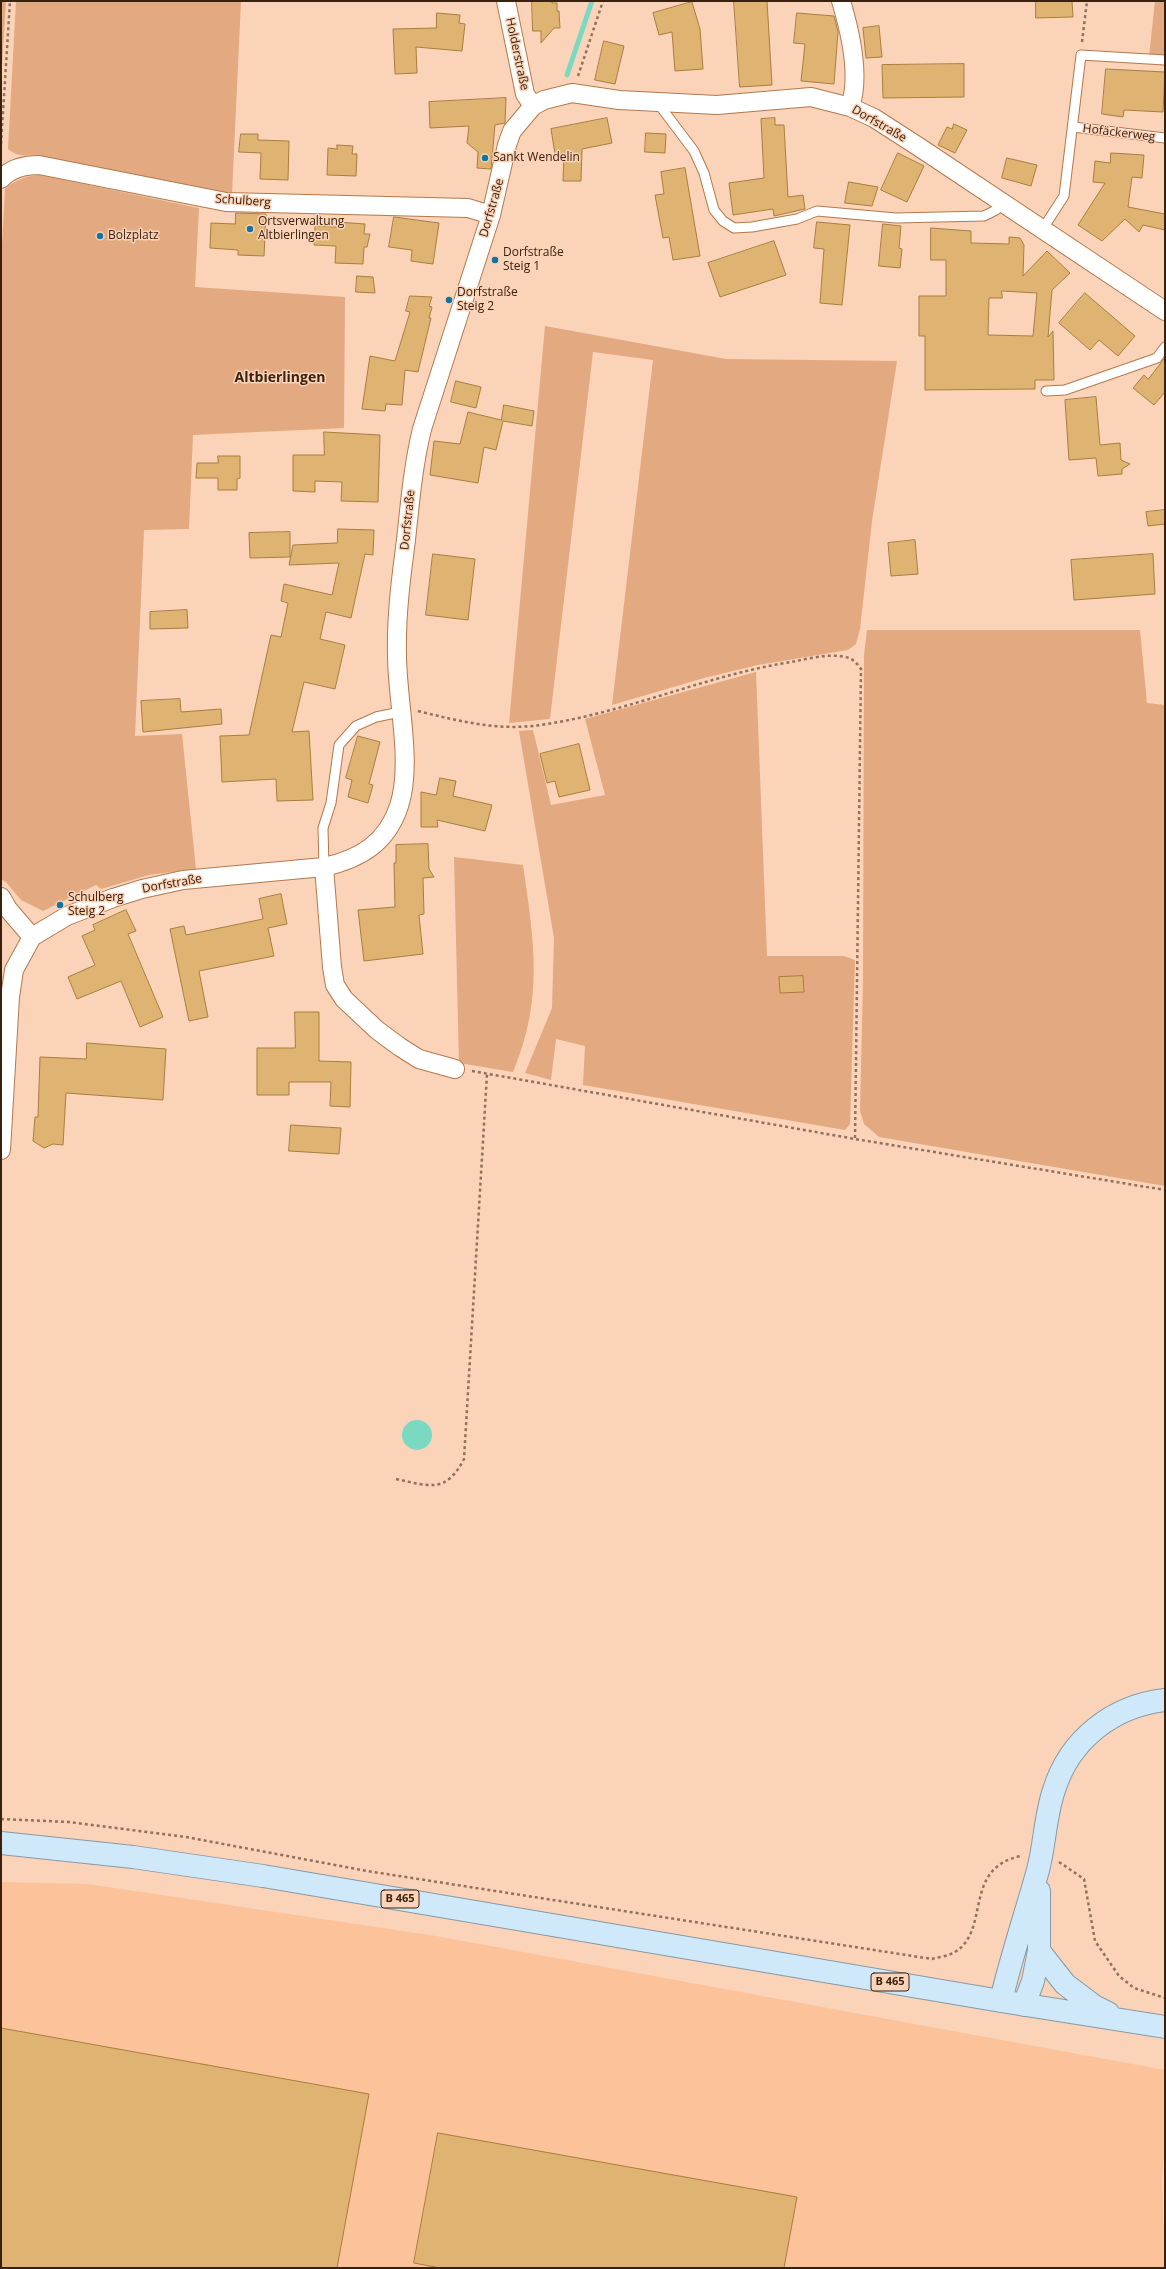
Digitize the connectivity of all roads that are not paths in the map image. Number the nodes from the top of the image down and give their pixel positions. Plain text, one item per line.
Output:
1 (506, 1) edge
2 (841, 1) edge
3 (1165, 60) edge
4 (657, 102) junction
5 (533, 106) junction
6 (850, 107) junction
7 (1072, 127) junction
8 (1165, 138) edge
9 (1, 179) edge
10 (1002, 203) junction
11 (491, 215) junction
12 (1042, 230) junction
13 (1165, 311) edge
14 (1165, 347) edge
15 (1046, 391) dead end
16 (400, 712) junction
17 (324, 867) junction
18 (3, 907) edge
19 (32, 937) junction
20 (456, 1068) road end
21 (1, 1150) edge
22 (1165, 1700) edge
23 (1, 1843) edge
24 (1039, 1863) junction
25 (1040, 1951) junction
26 (1001, 2001) junction
27 (1024, 2005) junction
28 (1122, 2019) junction
29 (1165, 2027) edge

1 - 5 street, Holderstraße
2 - 6 street
3 - 7 lane, Hofäckerweg
4 - 5 street, Dorfstraße
4 - 6 street, Dorfstraße
4 - 10 lane
5 - 11 street, Dorfstraße
6 - 10 street, Dorfstraße
7 - 8 lane, Hofäckerweg
7 - 12 lane, Hofäckerweg
9 - 11 street, Schulberg
10 - 12 street, Dorfstraße
11 - 16 street, Dorfstraße
12 - 13 street, Dorfstraße
14 - 15 lane
16 - 17 lane
16 - 17 street, Dorfstraße
17 - 19 street, Dorfstraße
17 - 20 street
18 - 19 street
19 - 21 street, Dorfstraße
22 - 24 main road
23 - 26 main road, B 465
24 - 25 main road
24 - 26 main road
25 - 27 main road
25 - 28 main road
26 - 27 main road, B 465
27 - 28 main road, B 465
28 - 29 main road, B 465

